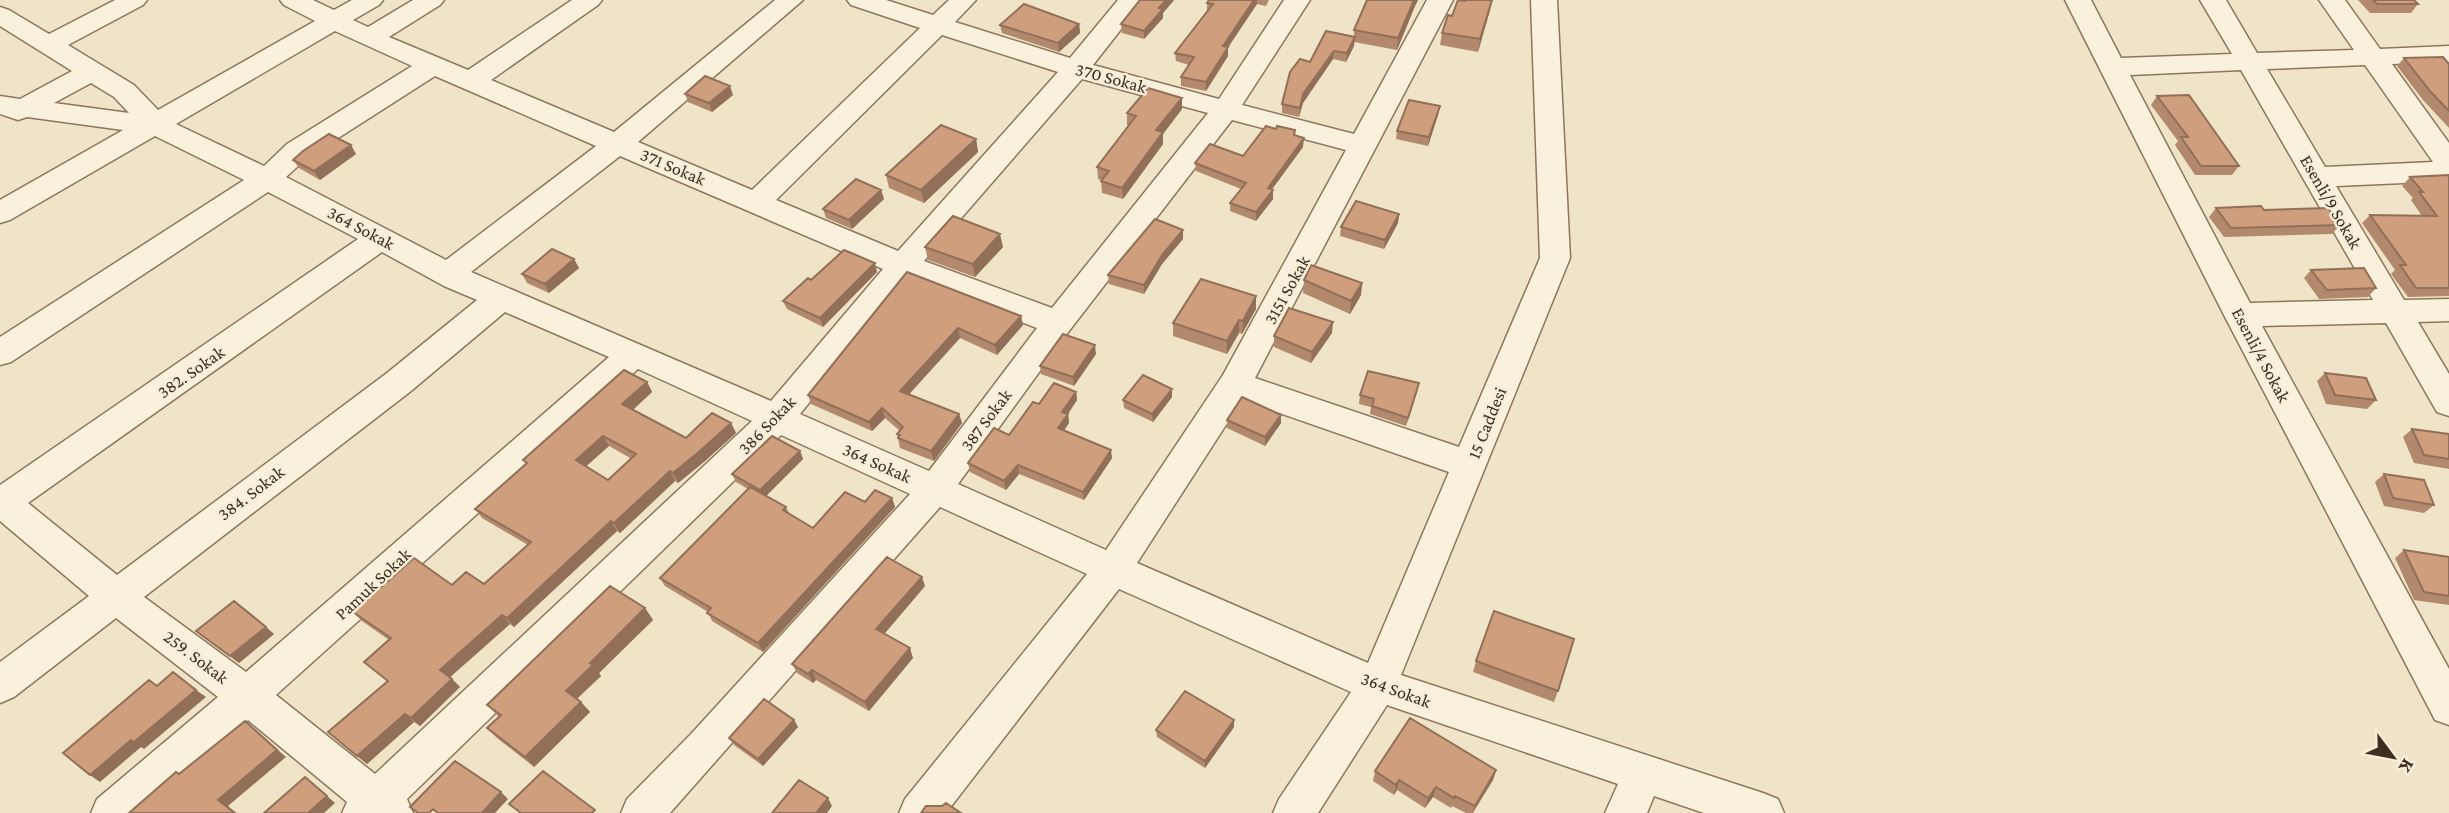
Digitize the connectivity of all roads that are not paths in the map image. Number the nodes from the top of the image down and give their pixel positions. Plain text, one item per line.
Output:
1 (134, 0) edge
2 (293, 0) edge
3 (370, 0) edge
4 (432, 0) edge
5 (589, 0) edge
6 (790, 0) edge
7 (860, 0) edge
8 (963, 0) edge
9 (1131, 0) edge
10 (1297, 0) edge
11 (1440, 0) edge
12 (1544, 0) edge
13 (2078, 0) edge
14 (2213, 0) edge
15 (2332, 0) edge
16 (333, 21) junction
17 (937, 25) junction
18 (7, 27) edge
19 (369, 38) junction
20 (50, 44) junction
21 (2449, 54) edge
22 (2372, 57) junction
23 (2249, 61) junction
24 (433, 65) junction
25 (2111, 67) junction
26 (1076, 69) junction
27 (93, 71) junction
28 (471, 81) junction
29 (1226, 109) junction
30 (8, 112) edge
31 (156, 125) junction
32 (617, 143) junction
33 (1364, 146) junction
34 (2449, 164) edge
35 (2449, 172) edge
36 (2316, 177) junction
37 (267, 179) junction
38 (756, 203) junction
39 (0, 212) edge
40 (381, 238) junction
41 (903, 265) junction
42 (448, 274) junction
43 (501, 298) junction
44 (2449, 310) edge
45 (2394, 312) junction
46 (2240, 315) junction
47 (1058, 323) junction
48 (0, 353) edge
49 (634, 354) junction
50 (1235, 384) junction
51 (2449, 403) edge
52 (776, 418) junction
53 (1469, 465) junction
54 (936, 488) junction
55 (1, 502) edge
56 (1114, 568) junction
57 (116, 596) junction
58 (0, 685) edge
59 (1378, 685) junction
60 (250, 697) junction
61 (2449, 707) edge
62 (1643, 774) junction
63 (377, 809) edge
64 (113, 813) edge
65 (642, 813) edge
66 (920, 813) edge
67 (1294, 813) edge
68 (1626, 813) edge
69 (1763, 813) edge

1 - 20 street
2 - 16 street, 371 Sokak
3 - 16 street
4 - 19 street
5 - 28 street
6 - 32 street
7 - 17 street, 370 Sokak
8 - 17 street
9 - 26 street, 386 Sokak
10 - 29 street, 387 Sokak
11 - 33 street, 3151 Sokak
12 - 53 street, 15 Caddesi
13 - 25 street, Esenli/4 Sokak
14 - 23 street, Esenli/9 Sokak
15 - 22 street
16 - 19 street, 371 Sokak
16 - 31 street
17 - 26 street, 370 Sokak
17 - 38 street
18 - 20 street
19 - 24 street, 371 Sokak
20 - 27 street
21 - 22 street
22 - 23 street
22 - 34 street
23 - 25 street
23 - 36 street, Esenli/9 Sokak
24 - 28 street, 371 Sokak
24 - 37 street
25 - 46 street, Esenli/4 Sokak
26 - 29 street, 370 Sokak
26 - 41 street, 386 Sokak
27 - 30 street
27 - 31 street
28 - 32 street, 371 Sokak
29 - 33 street, 370 Sokak
29 - 47 street, 387 Sokak
30 - 31 street, 364 Sokak
31 - 37 street, 364 Sokak
31 - 39 street
32 - 38 street, 371 Sokak
32 - 42 street
33 - 50 street, 3151 Sokak
35 - 36 street
36 - 45 street, Esenli/9 Sokak
37 - 40 street, 364 Sokak
37 - 48 street
38 - 41 street, 371 Sokak
40 - 42 street, 364 Sokak
40 - 55 street, 382. Sokak
41 - 47 street, 371 Sokak
41 - 52 street, 386 Sokak
42 - 43 street, 364 Sokak
43 - 49 street, 364 Sokak
43 - 57 street, 384. Sokak
44 - 45 street
45 - 46 street
45 - 51 street, Esenli/9 Sokak
46 - 61 street, Esenli/4 Sokak
47 - 54 street, 387 Sokak
49 - 52 street, 364 Sokak
49 - 60 street, Pamuk Sokak
50 - 53 street
50 - 56 street, 3151 Sokak
52 - 54 street, 364 Sokak
52 - 63 street, 386 Sokak
53 - 59 street, 15 Caddesi
54 - 56 street, 364 Sokak
54 - 65 street, 387 Sokak
55 - 57 street, 259. Sokak
56 - 59 street, 364 Sokak
56 - 66 street, 3151 Sokak
57 - 58 street, 384. Sokak
57 - 60 street, 259. Sokak
59 - 62 street, 364 Sokak
59 - 67 street, 15 Caddesi
60 - 63 street, 259. Sokak
60 - 64 street, Pamuk Sokak
62 - 68 street
62 - 69 street, 364 Sokak

